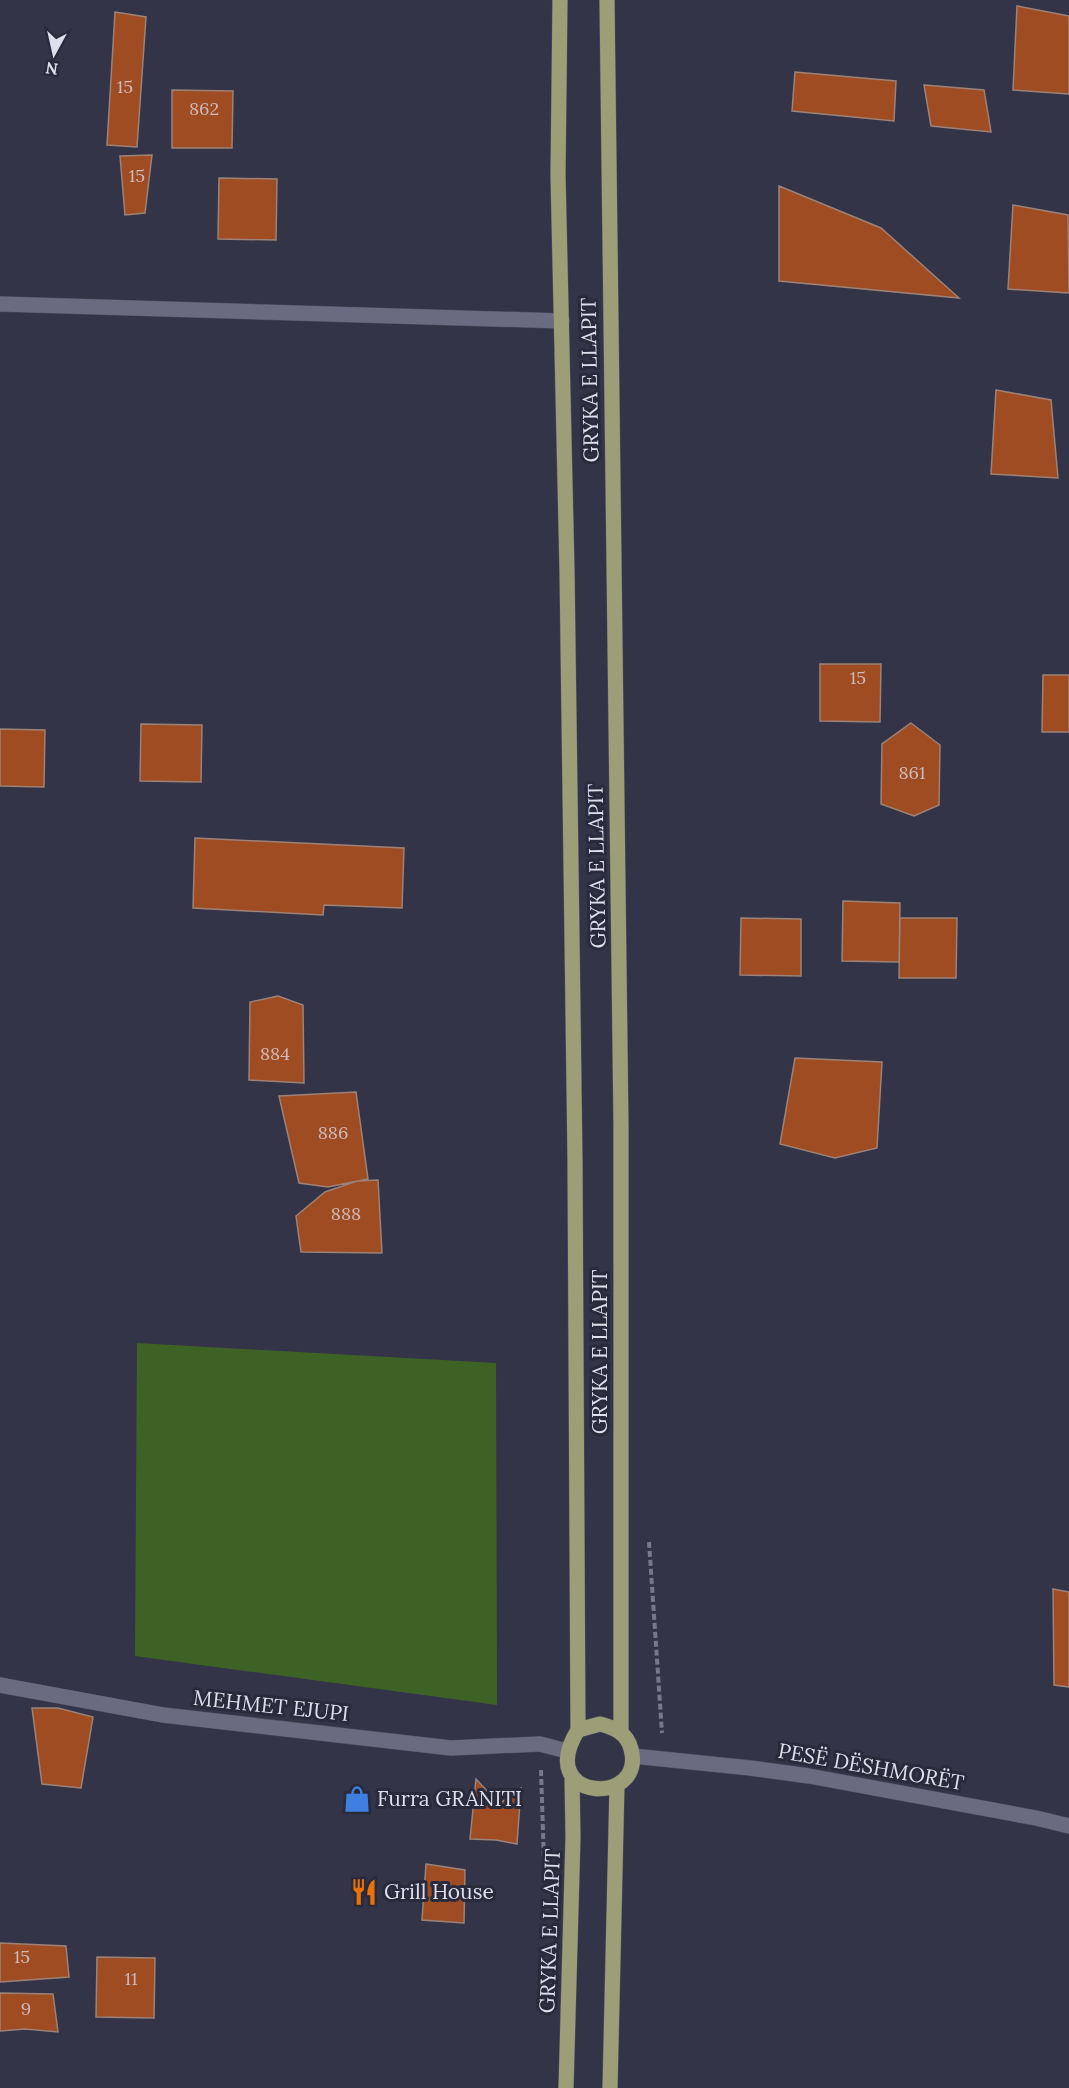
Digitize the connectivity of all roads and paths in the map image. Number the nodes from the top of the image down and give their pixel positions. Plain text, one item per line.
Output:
1 (560, 0) edge
2 (607, 0) edge
3 (0, 304) edge
4 (562, 321) junction
5 (649, 1541) dead end
6 (0, 1684) edge
7 (578, 1730) junction
8 (621, 1732) junction
9 (567, 1751) junction
10 (633, 1756) junction
11 (664, 1760) junction
12 (572, 1776) junction
13 (617, 1785) junction
14 (1069, 1826) edge
15 (566, 2088) edge
16 (610, 2088) edge

1 - 4 main road, GRYKA E LLAPIT
2 - 8 main road, GRYKA E LLAPIT
3 - 4 street
4 - 7 main road, GRYKA E LLAPIT
5 - 11 path
6 - 9 street, MEHMET EJUPI
7 - 8 main road
7 - 9 main road
8 - 10 main road
9 - 12 main road
10 - 11 street, PESË DËSHMORËT
10 - 13 main road
11 - 14 street, PESË DËSHMORËT
12 - 13 main road
12 - 15 main road, GRYKA E LLAPIT
13 - 16 main road

